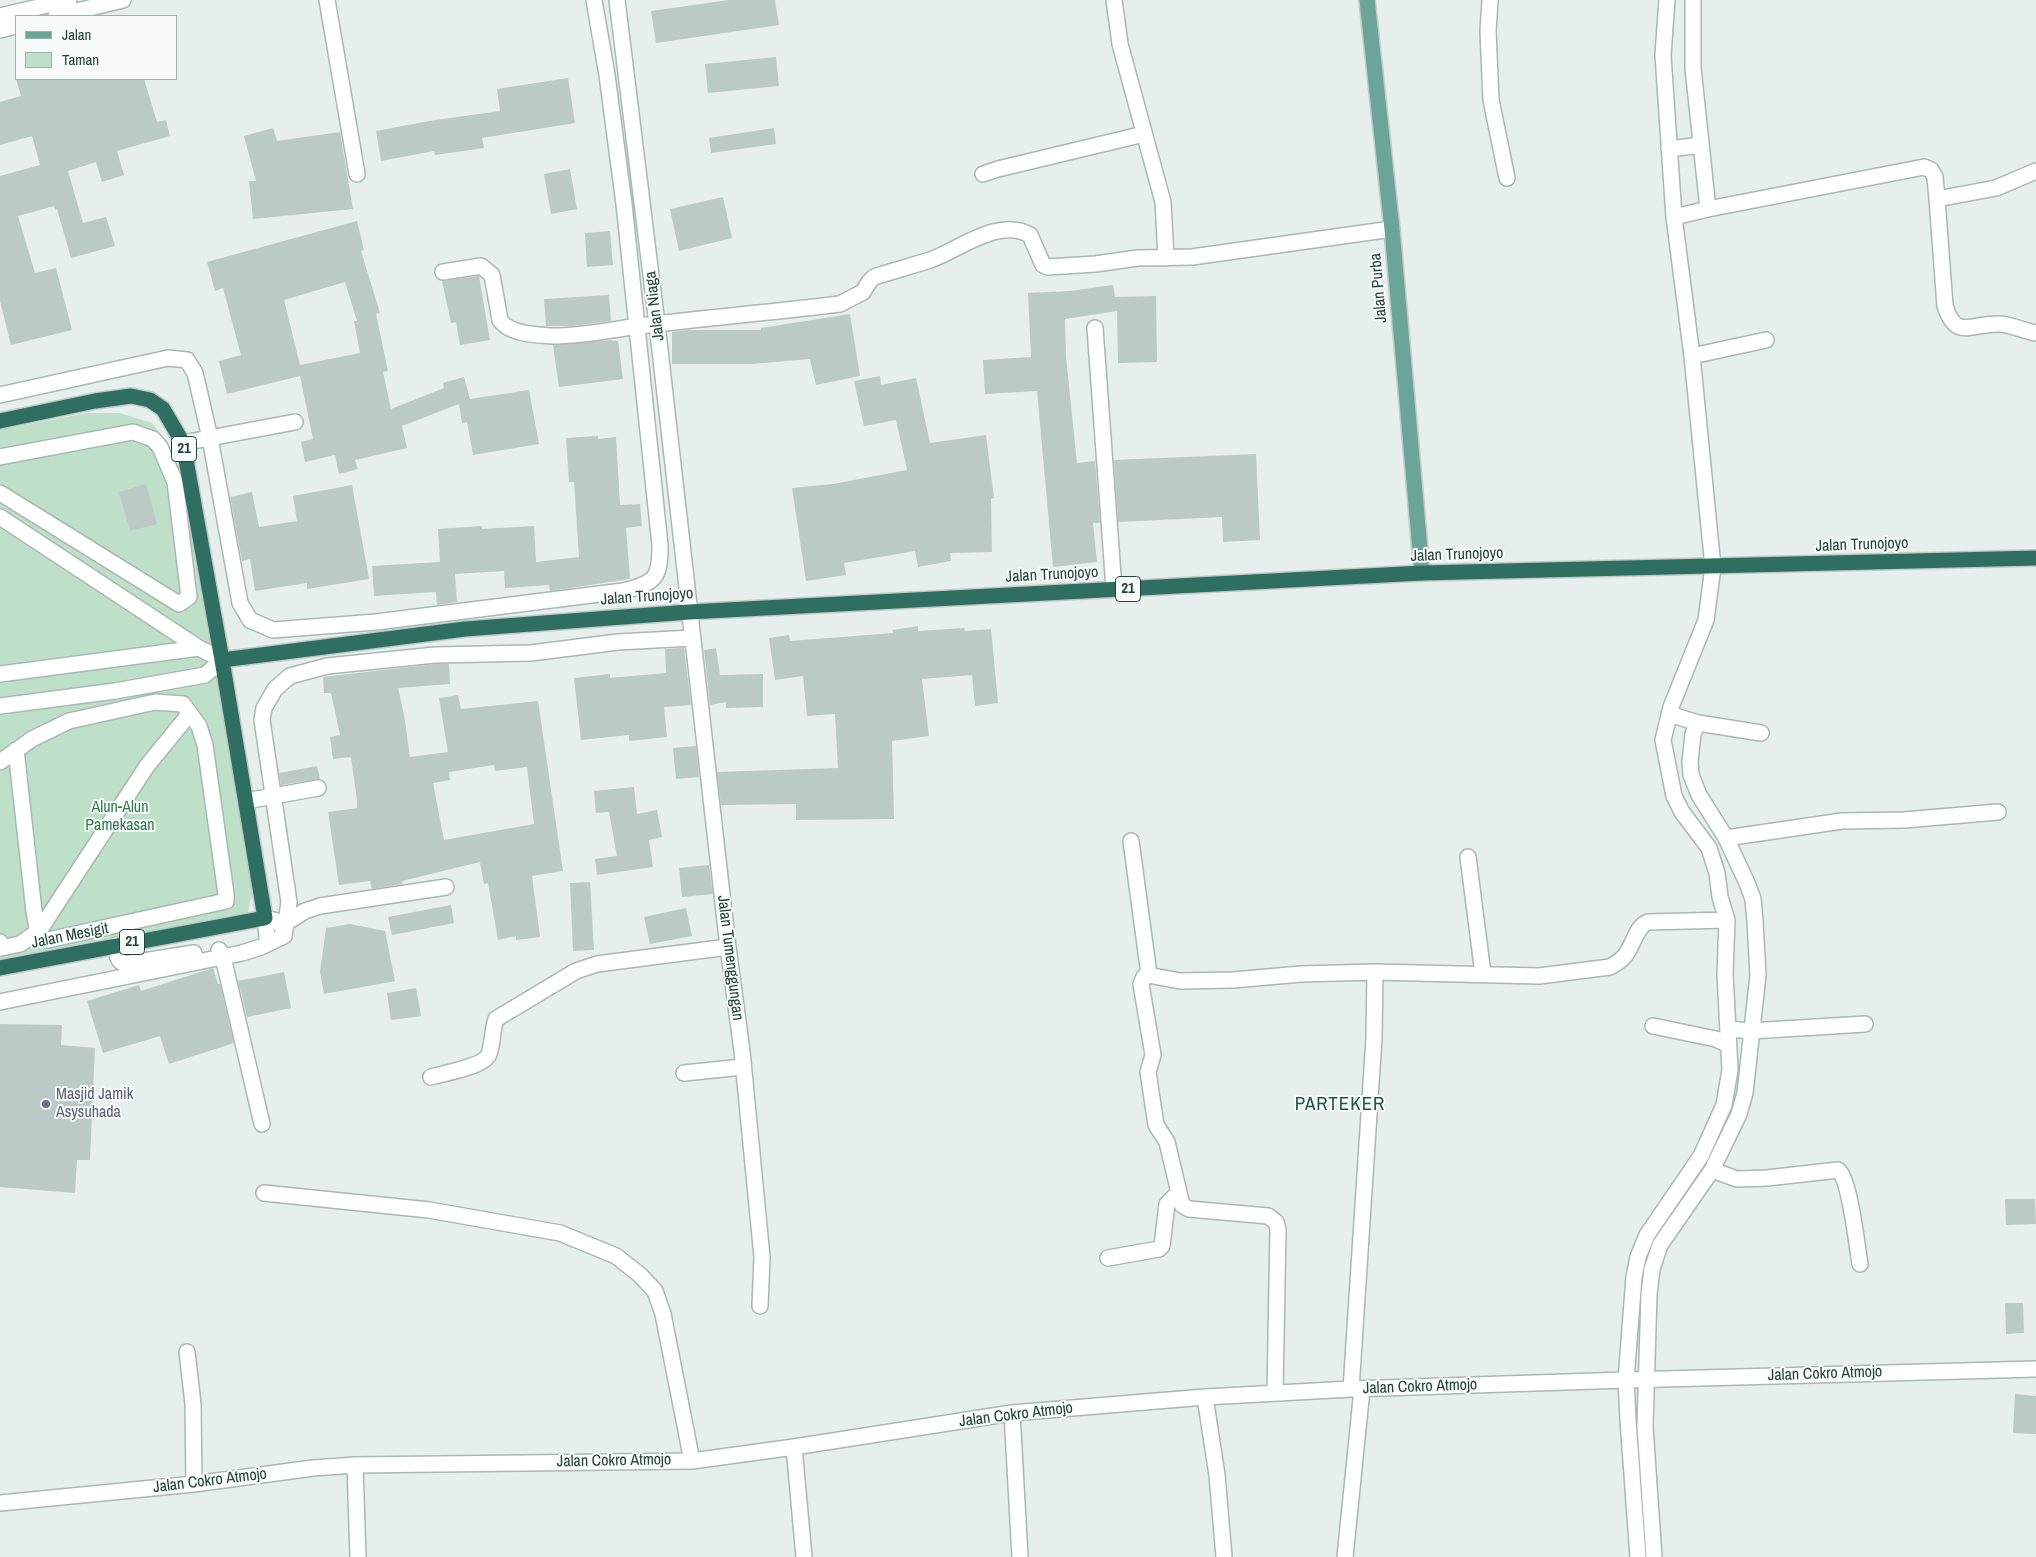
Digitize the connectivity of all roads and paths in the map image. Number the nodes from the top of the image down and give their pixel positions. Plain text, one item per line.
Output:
1 (69, 0) edge
2 (123, 0) edge
3 (327, 0) edge
4 (594, 0) edge
5 (617, 0) edge
6 (1114, 0) edge
7 (1367, 0) edge
8 (1490, 0) edge
9 (1667, 0) edge
10 (1693, 0) edge
11 (60, 15) edge
12 (0, 16) edge
13 (15, 26) edge
14 (0, 30) edge
15 (1144, 134) junction
16 (1684, 147) junction
17 (2036, 172) edge
18 (357, 174) dead end
19 (983, 174) dead end
20 (1508, 178) dead end
21 (1937, 198) junction
22 (1708, 209) junction
23 (1674, 217) junction
24 (1392, 230) junction
25 (1166, 258) junction
26 (443, 272) dead end
27 (657, 324) junction
28 (637, 326) junction
29 (1095, 328) dead end
30 (2036, 333) edge
31 (1766, 340) dead end
32 (1692, 356) junction
33 (0, 395) edge
34 (0, 421) edge
35 (295, 422) dead end
36 (210, 438) junction
37 (183, 443) junction
38 (0, 457) edge
39 (0, 493) edge
40 (0, 518) edge
41 (2036, 558) edge
42 (1713, 566) junction
43 (1422, 573) junction
44 (1114, 590) junction
45 (689, 612) junction
46 (692, 638) junction
47 (199, 648) junction
48 (222, 660) junction
49 (0, 674) edge
50 (0, 706) edge
51 (1670, 710) junction
52 (190, 713) junction
53 (1698, 722) junction
54 (1761, 733) dead end
55 (16, 750) junction
56 (0, 762) edge
57 (318, 788) dead end
58 (273, 796) junction
59 (246, 801) junction
60 (1998, 812) dead end
61 (1726, 838) junction
62 (1131, 842) dead end
63 (1468, 857) dead end
64 (446, 887) dead end
65 (265, 918) junction
66 (1728, 920) junction
67 (285, 923) junction
68 (39, 931) junction
69 (268, 937) junction
70 (116, 945) junction
71 (0, 946) edge
72 (728, 947) junction
73 (220, 953) junction
74 (0, 968) edge
75 (1375, 972) junction
76 (1483, 974) junction
77 (1148, 975) junction
78 (0, 1002) edge
79 (1865, 1024) dead end
80 (1653, 1026) dead end
81 (1739, 1030) junction
82 (1728, 1045) junction
83 (743, 1067) junction
84 (684, 1073) dead end
85 (431, 1077) dead end
86 (262, 1124) dead end
87 (1715, 1144) junction
88 (1712, 1170) junction
89 (264, 1193) dead end
90 (1178, 1193) junction
91 (1108, 1258) dead end
92 (1860, 1264) dead end
93 (760, 1306) dead end
94 (187, 1352) dead end
95 (2036, 1369) edge
96 (1635, 1380) junction
97 (1356, 1389) junction
98 (1275, 1393) junction
99 (1205, 1397) junction
100 (1012, 1413) junction
101 (794, 1447) junction
102 (692, 1460) junction
103 (355, 1465) junction
104 (1640, 1481) junction
105 (194, 1484) junction
106 (0, 1503) edge
107 (358, 1557) edge
108 (804, 1557) edge
109 (1020, 1557) edge
110 (1224, 1557) edge
111 (1345, 1557) edge
112 (1638, 1557) edge
113 (1654, 1557) edge

1 - 12 street
2 - 11 street
3 - 18 street
4 - 28 street
5 - 27 street, Jalan Niaga
6 - 15 street
7 - 24 main road, Jalan Purba
8 - 20 street
9 - 16 street
10 - 16 street
13 - 14 street
15 - 19 street
15 - 25 street
16 - 22 street
16 - 23 street
17 - 21 street
21 - 22 street
21 - 30 street
22 - 23 street
23 - 32 street
24 - 25 street
24 - 43 main road, Jalan Purba
25 - 27 street
26 - 28 street
27 - 28 street
27 - 45 street, Jalan Niaga
28 - 36 street
29 - 44 street
31 - 32 street
32 - 42 street
33 - 36 street
34 - 37 highway, 21
35 - 36 street
36 - 37 street
37 - 48 highway, 21
38 - 39 street
40 - 47 street
41 - 42 highway, Jalan Trunojoyo / 21
42 - 43 highway, Jalan Trunojoyo / 21
42 - 51 street
43 - 44 highway, Jalan Trunojoyo / 21
44 - 45 highway, Jalan Trunojoyo / 21
45 - 46 street, Jalan Tumenggungan
45 - 48 highway, Jalan Trunojoyo / 21
46 - 58 street
46 - 72 street, Jalan Tumenggungan
47 - 48 street
47 - 49 street
48 - 50 street
48 - 59 highway, 21
51 - 53 street
51 - 66 street
52 - 55 street
52 - 68 street
52 - 68 street
53 - 54 street
53 - 61 street
55 - 56 street
55 - 68 street
57 - 58 street
58 - 59 street
58 - 67 street
59 - 65 highway, 21
60 - 61 street
61 - 81 street
62 - 77 street
63 - 76 street
64 - 67 street
65 - 67 street, Jalan Mesigit
65 - 69 street
65 - 70 highway, Jalan Mesigit / 21
66 - 76 street
66 - 81 street
67 - 69 street
67 - 73 street
68 - 71 street
69 - 73 street
70 - 73 street
70 - 74 highway, Jalan Mesigit / 21
72 - 83 street, Jalan Tumenggungan
72 - 85 street
73 - 78 street
73 - 86 street
75 - 76 street
75 - 77 street
75 - 97 street
77 - 90 street
79 - 81 street
80 - 82 street
81 - 82 street
81 - 87 street
82 - 87 street
83 - 84 street
83 - 93 street, Jalan Tumenggungan
87 - 88 street
87 - 96 street
88 - 92 street
88 - 96 street
89 - 102 street
90 - 91 street
90 - 98 street
94 - 105 street
95 - 96 street, Jalan Cokro Atmojo
96 - 97 street, Jalan Cokro Atmojo
96 - 104 street
97 - 98 street, Jalan Cokro Atmojo
97 - 111 street
98 - 99 street, Jalan Cokro Atmojo
99 - 100 street, Jalan Cokro Atmojo
99 - 110 street
100 - 101 street, Jalan Cokro Atmojo
100 - 109 street
101 - 102 street, Jalan Cokro Atmojo
101 - 108 street
102 - 103 street, Jalan Cokro Atmojo
103 - 105 street, Jalan Cokro Atmojo
103 - 107 street
104 - 112 street
104 - 113 street
105 - 106 street, Jalan Cokro Atmojo

